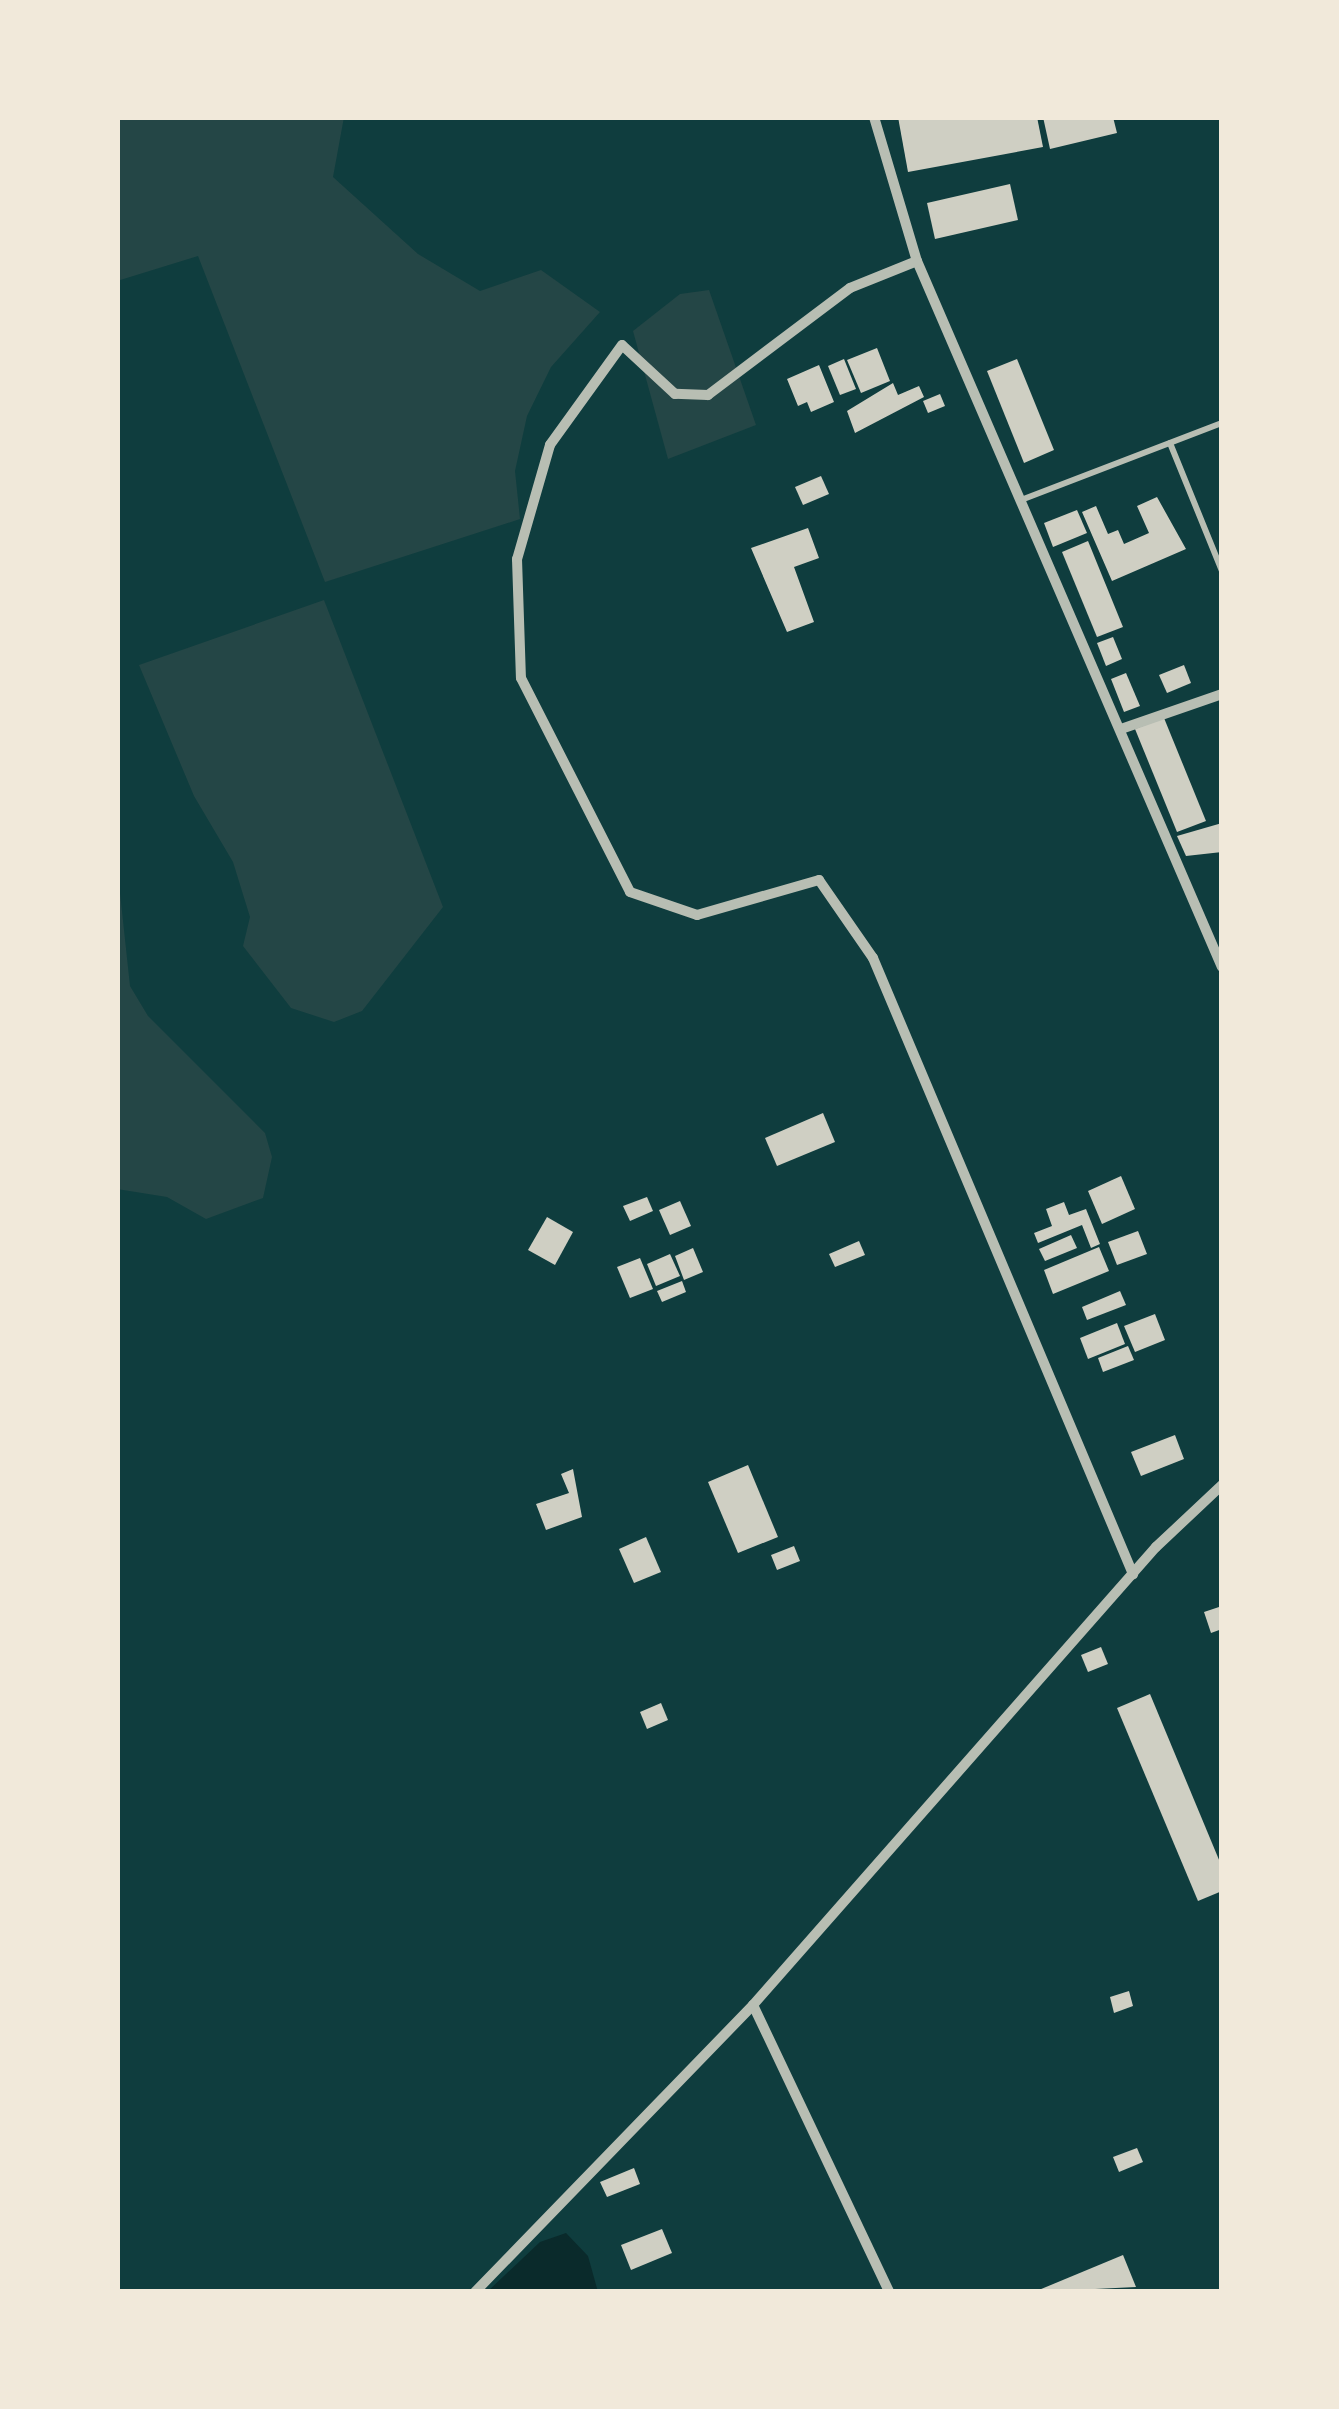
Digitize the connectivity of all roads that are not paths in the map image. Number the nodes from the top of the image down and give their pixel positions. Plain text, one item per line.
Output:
1 (874, 117) edge
2 (917, 261) junction
3 (1222, 423) edge
4 (1170, 443) junction
5 (1021, 500) junction
6 (1221, 567) edge
7 (1222, 694) edge
8 (1121, 729) junction
9 (1216, 937) edge
10 (1222, 967) edge
11 (1222, 1485) edge
12 (1133, 1574) junction
13 (752, 2005) junction
14 (475, 2292) edge
15 (889, 2292) edge

1 - 2 street
2 - 5 street
2 - 12 street
3 - 4 lane
4 - 5 lane
4 - 6 lane
5 - 8 street
7 - 8 street
8 - 9 street
9 - 10 street
11 - 12 street
12 - 13 street
13 - 14 street
13 - 15 street

